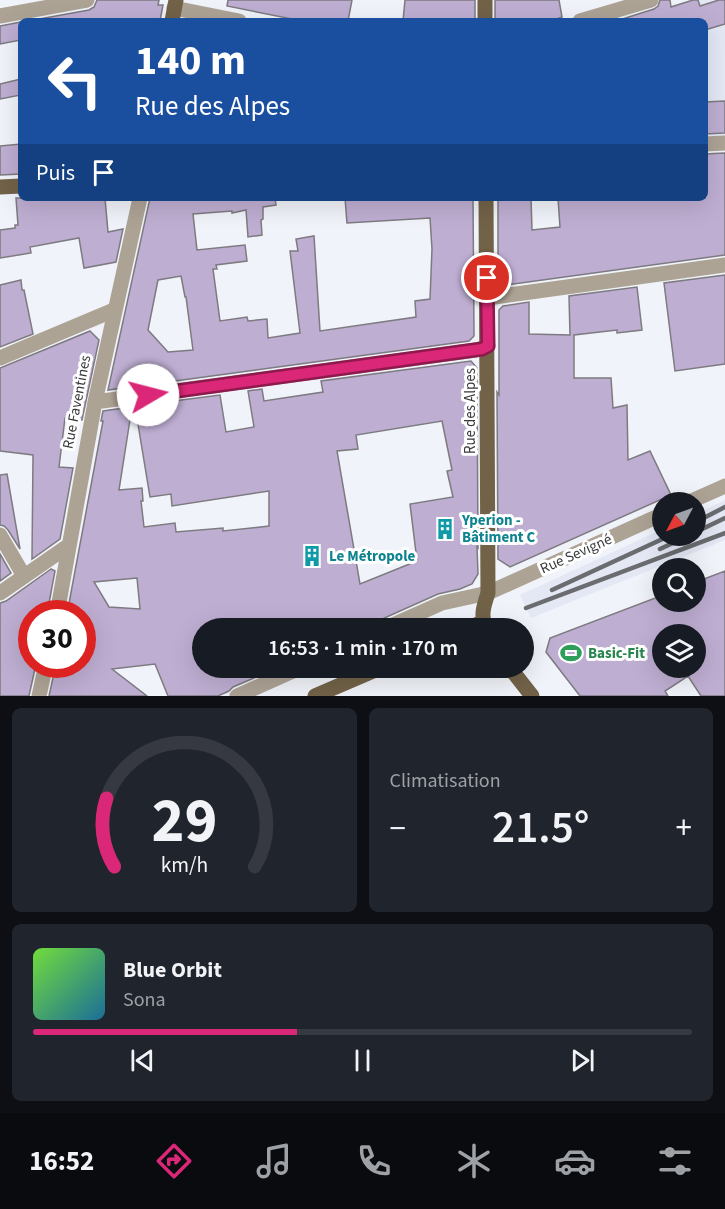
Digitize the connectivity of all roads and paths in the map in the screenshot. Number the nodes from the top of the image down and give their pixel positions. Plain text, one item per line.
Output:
1 (87, 0) edge
2 (485, 0) edge
3 (651, 0) edge
4 (174, 10) edge
5 (0, 16) edge
6 (221, 18) edge
7 (485, 18) edge
8 (590, 18) edge
9 (725, 143) edge
10 (708, 144) edge
11 (18, 186) edge
12 (0, 187) edge
13 (139, 201) edge
14 (486, 201) edge
15 (725, 265) edge
16 (487, 298) junction
17 (114, 310) junction
18 (488, 346) junction
19 (0, 358) edge
20 (95, 402) junction
21 (725, 486) edge
22 (706, 494) edge
23 (652, 519) edge
24 (0, 535) edge
25 (68, 546) junction
26 (24, 576) junction
27 (0, 593) edge
28 (488, 593) junction
29 (59, 600) edge
30 (408, 618) edge
31 (481, 618) edge
32 (43, 678) edge
33 (278, 678) edge
34 (357, 678) edge
35 (518, 678) edge
36 (39, 696) edge
37 (237, 696) edge
38 (315, 696) edge
39 (532, 696) edge

1 - 5 street
2 - 7 main road
3 - 8 street
4 - 6 street
9 - 10 street
11 - 12 main road
13 - 17 street, Rue Faventines
14 - 16 main road, Rue des Alpes
15 - 16 street
16 - 18 main road, Rue des Alpes
17 - 19 street
17 - 20 street, Rue Faventines
18 - 20 street
18 - 28 main road, Rue des Alpes
20 - 25 street, Rue Faventines
21 - 22 street
23 - 28 street, Rue Sevigné
24 - 26 street
25 - 26 street
25 - 29 street, Rue Faventines
26 - 27 street
28 - 30 street, Rue Sevigné
28 - 31 main road, Rue des Alpes
32 - 36 street
33 - 37 street
34 - 38 main road
35 - 39 main road

